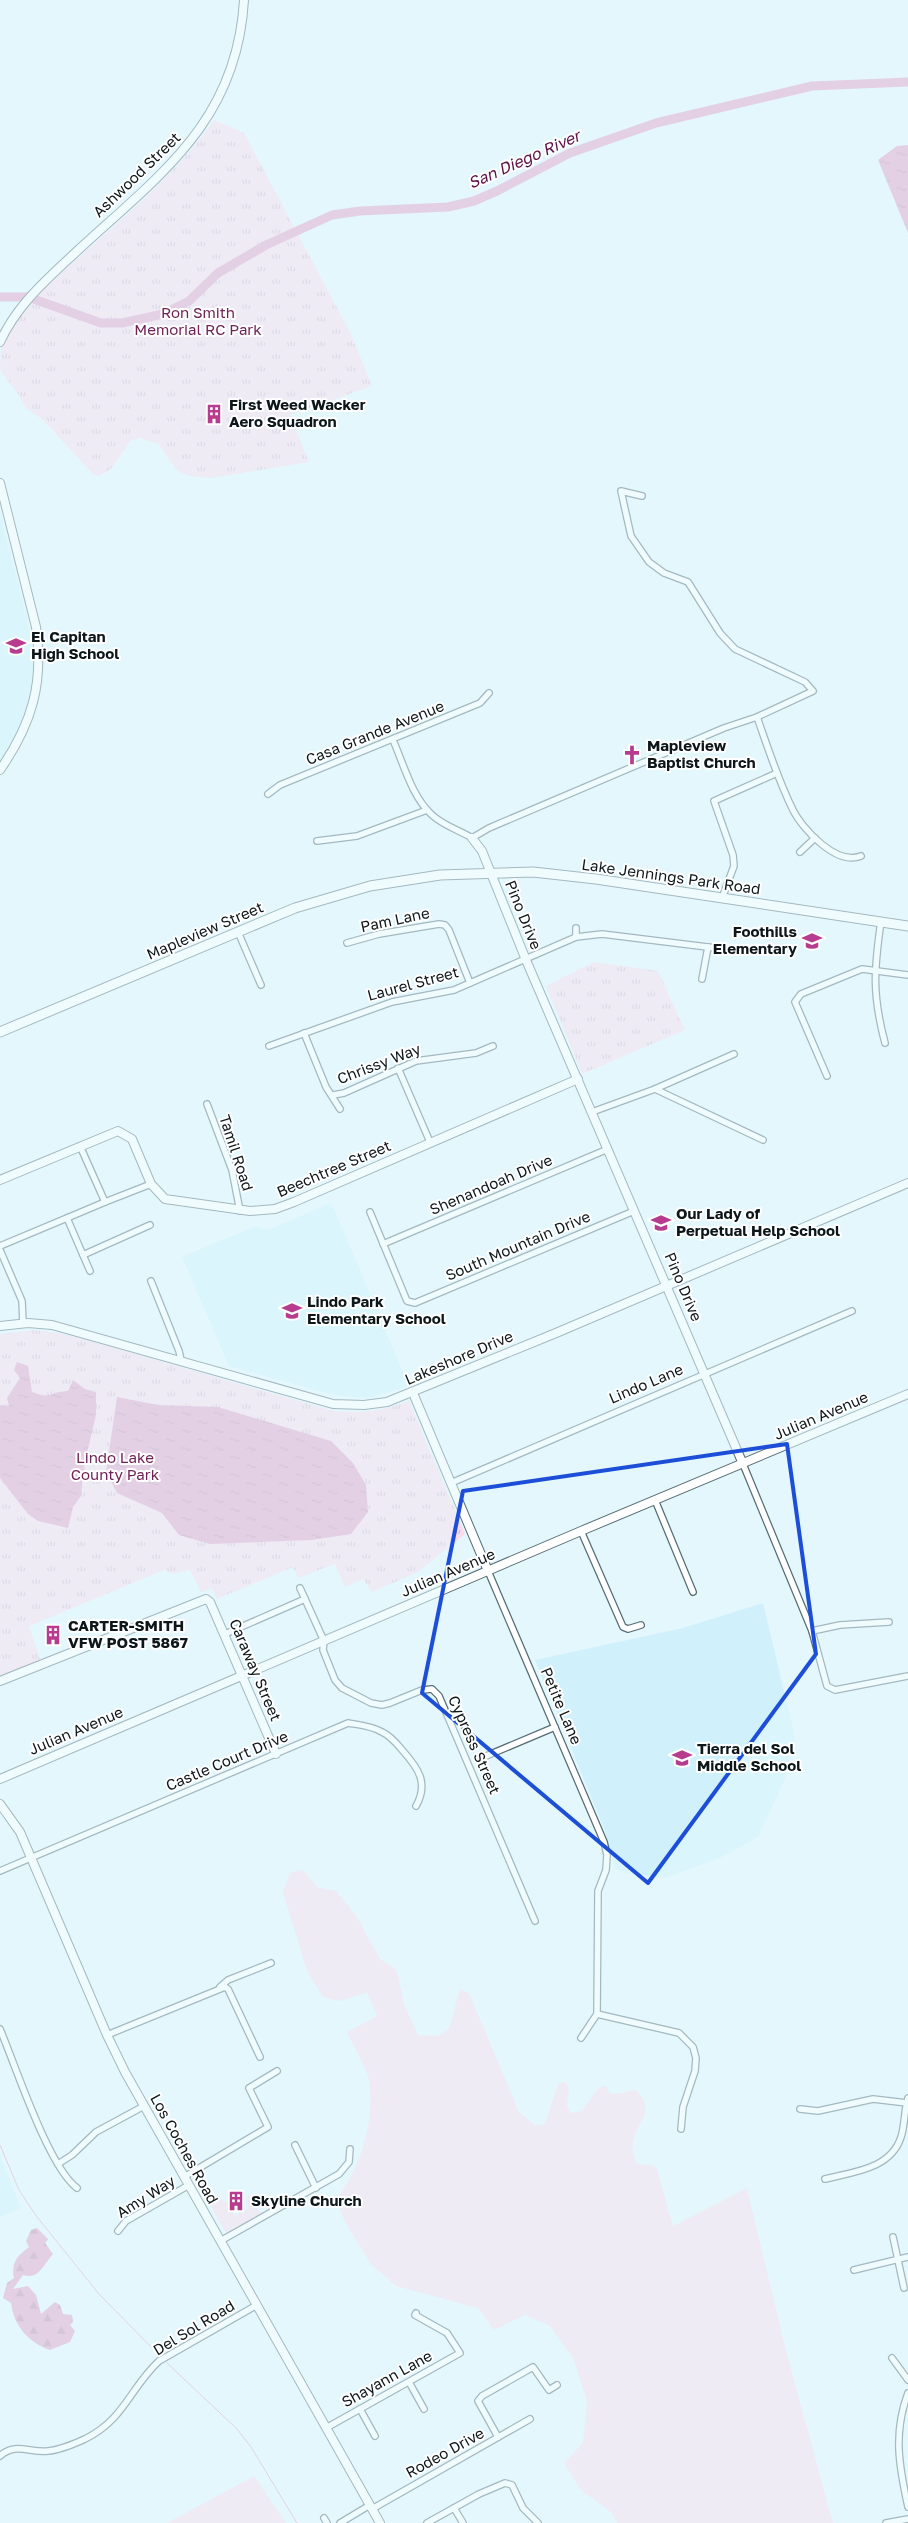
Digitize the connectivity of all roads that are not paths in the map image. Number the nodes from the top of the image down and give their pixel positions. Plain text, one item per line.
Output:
1 (244, 0) edge
2 (0, 342) edge
3 (0, 483) edge
4 (642, 496) dead end
5 (489, 693) dead end
6 (757, 717) junction
7 (393, 740) junction
8 (0, 770) edge
9 (777, 773) junction
10 (268, 794) dead end
11 (426, 810) junction
12 (472, 838) junction
13 (815, 838) junction
14 (317, 841) dead end
15 (800, 852) dead end
16 (861, 856) dead end
17 (491, 872) junction
18 (428, 876) joint
19 (722, 898) junction
20 (881, 921) junction
21 (908, 926) edge
22 (576, 928) dead end
23 (238, 932) junction
24 (576, 937) junction
25 (347, 943) dead end
26 (708, 947) junction
27 (740, 951) dead end
28 (526, 960) junction
29 (874, 970) junction
30 (908, 975) edge
31 (702, 979) dead end
32 (470, 983) junction
33 (261, 985) dead end
34 (0, 1032) edge
35 (304, 1033) junction
36 (885, 1043) dead end
37 (269, 1046) dead end
38 (493, 1046) dead end
39 (734, 1054) dead end
40 (398, 1068) junction
41 (827, 1076) dead end
42 (578, 1079) junction
43 (655, 1089) junction
44 (333, 1095) junction
45 (207, 1104) dead end
46 (340, 1109) dead end
47 (592, 1112) junction
48 (763, 1140) dead end
49 (430, 1142) junction
50 (80, 1146) junction
51 (608, 1149) junction
52 (0, 1180) edge
53 (908, 1183) edge
54 (151, 1184) junction
55 (105, 1202) junction
56 (634, 1210) junction
57 (240, 1211) junction
58 (370, 1212) dead end
59 (67, 1218) junction
60 (150, 1225) dead end
61 (383, 1244) junction
62 (0, 1248) edge
63 (82, 1254) junction
64 (90, 1271) dead end
65 (151, 1281) dead end
66 (667, 1286) junction
67 (852, 1311) dead end
68 (23, 1323) junction
69 (0, 1326) edge
70 (181, 1360) junction
71 (706, 1374) junction
72 (413, 1393) junction
73 (908, 1394) edge
74 (743, 1464) junction
75 (451, 1483) junction
76 (655, 1500) junction
77 (581, 1531) junction
78 (488, 1571) junction
79 (300, 1588) dead end
80 (694, 1592) dead end
81 (305, 1599) junction
82 (889, 1622) dead end
83 (641, 1625) dead end
84 (812, 1631) junction
85 (225, 1634) junction
86 (324, 1641) junction
87 (243, 1676) junction
88 (908, 1676) edge
89 (0, 1681) edge
90 (555, 1727) junction
91 (276, 1754) junction
92 (479, 1759) dead end
93 (0, 1779) edge
94 (0, 1804) edge
95 (416, 1806) dead end
96 (31, 1858) junction
97 (0, 1871) edge
98 (535, 1921) dead end
99 (271, 1962) dead end
100 (220, 1987) junction
101 (597, 2014) junction
102 (0, 2030) edge
103 (107, 2035) junction
104 (581, 2038) dead end
105 (260, 2057) dead end
106 (277, 2072) dead end
107 (907, 2100) edge
108 (144, 2106) junction
109 (800, 2108) dead end
110 (681, 2129) dead end
111 (295, 2145) dead end
112 (350, 2149) dead end
113 (58, 2164) junction
114 (184, 2177) junction
115 (825, 2179) dead end
116 (189, 2185) junction
117 (77, 2188) dead end
118 (316, 2188) junction
119 (118, 2231) dead end
120 (892, 2237) dead end
121 (222, 2240) junction
122 (908, 2257) edge
123 (899, 2259) junction
124 (854, 2270) dead end
125 (904, 2288) dead end
126 (257, 2305) junction
127 (416, 2313) dead end
128 (892, 2358) dead end
129 (908, 2380) edge
130 (409, 2382) junction
131 (557, 2385) dead end
132 (908, 2393) edge
133 (360, 2409) junction
134 (424, 2409) dead end
135 (530, 2419) dead end
136 (326, 2428) junction
137 (376, 2436) dead end
138 (498, 2438) junction
139 (0, 2456) edge
140 (371, 2507) junction
141 (908, 2507) edge
142 (454, 2508) junction
143 (908, 2519) edge
144 (340, 2523) edge
145 (380, 2523) edge
146 (427, 2523) edge
147 (463, 2523) edge
148 (538, 2523) edge
149 (886, 2523) edge

1 - 2 street, Ashwood Street
3 - 8 street
4 - 6 street
5 - 7 street, Casa Grande Avenue
6 - 9 street
6 - 12 street
7 - 10 street, Casa Grande Avenue
7 - 11 street
9 - 13 street
9 - 19 street
11 - 12 street
11 - 14 street
12 - 17 street, Pino Drive
13 - 15 street
13 - 16 street
17 - 18 main road, Lake Jennings Park Road
17 - 19 main road, Lake Jennings Park Road
17 - 28 street, Pino Drive
18 - 23 main road, Mapleview Street
19 - 20 main road, Lake Jennings Park Road
20 - 21 main road, Lake Jennings Park Road
20 - 29 street
22 - 24 street
23 - 33 street
23 - 34 main road, Mapleview Street
24 - 26 street, Laurel Street
24 - 28 street, Laurel Street
25 - 32 street, Pam Lane
26 - 27 street, Laurel Street
26 - 31 street
28 - 32 street, Laurel Street
28 - 42 street, Pino Drive
29 - 30 street
29 - 36 street
29 - 41 street
32 - 35 street, Laurel Street
35 - 37 street, Laurel Street
35 - 44 street
38 - 40 street, Chrissy Way
39 - 43 street
40 - 44 street, Chrissy Way
40 - 49 street
42 - 47 street, Pino Drive
42 - 49 street, Beechtree Street
43 - 47 street
43 - 48 street
44 - 46 street
45 - 57 street, Tamil Road
47 - 51 street, Pino Drive
49 - 57 street, Beechtree Street
50 - 52 street
50 - 54 street, Beechtree Street
50 - 55 street
51 - 56 street, Pino Drive
51 - 61 street, Shenandoah Drive
53 - 66 street, Lakeshore Drive
54 - 55 street
54 - 57 street, Beechtree Street
55 - 59 street
56 - 61 street, South Mountain Drive
56 - 66 street, Pino Drive
58 - 61 street
59 - 62 street
59 - 63 street
60 - 63 street
62 - 68 street
63 - 64 street
65 - 70 street
66 - 71 street, Pino Drive
66 - 72 street, Lakeshore Drive
67 - 71 street, Lindo Lane
68 - 69 street, Lakeshore Drive
68 - 70 street, Lakeshore Drive
70 - 72 street, Lakeshore Drive
71 - 74 street, Pino Drive
71 - 75 street, Lindo Lane
72 - 75 street, Petite Lane
73 - 74 street, Julian Avenue
74 - 76 street, Julian Avenue
74 - 84 street, Pino Drive
75 - 78 street, Petite Lane
76 - 77 street, Julian Avenue
76 - 80 street
77 - 78 street, Julian Avenue
77 - 83 street
78 - 86 street, Julian Avenue
78 - 90 street, Petite Lane
79 - 81 street, Cypress Street
81 - 85 street
81 - 86 street, Cypress Street
82 - 84 street
84 - 88 street, Pino Drive
85 - 87 street, Caraway Street
85 - 89 street, Caraway Street
86 - 87 street, Julian Avenue
86 - 98 street, Cypress Street
87 - 91 street, Caraway Street
87 - 93 street, Julian Avenue
90 - 92 street
90 - 101 street, Petite Lane
91 - 95 street, Castle Court Drive
91 - 96 street, Castle Court Drive
94 - 96 street, Los Coches Road
96 - 97 street, Castle Court Drive
96 - 103 street, Los Coches Road
99 - 100 street
100 - 103 street
100 - 105 street
101 - 104 street
101 - 110 street
102 - 113 street
103 - 108 street, Los Coches Road
106 - 114 street
107 - 109 street
107 - 115 street
108 - 113 street
108 - 114 street, Los Coches Road
111 - 118 street
112 - 118 street
113 - 117 street
114 - 116 street, Los Coches Road
116 - 119 street, Amy Way
116 - 121 street, Los Coches Road
118 - 121 street
120 - 123 street
121 - 126 street, Los Coches Road
122 - 123 street
123 - 124 street
123 - 125 street
126 - 136 street, Los Coches Road
126 - 139 street, Del Sol Road
127 - 130 street, Shayann Lane
128 - 129 street
130 - 133 street, Shayann Lane
130 - 134 street
131 - 138 street
132 - 141 street
133 - 136 street, Shayann Lane
133 - 137 street
135 - 138 street, Rodeo Drive
136 - 140 street, Los Coches Road
138 - 140 street, Rodeo Drive
140 - 144 street, Rodeo Drive
140 - 145 street, Los Coches Road
142 - 146 street
142 - 147 street
142 - 148 street
143 - 149 street

